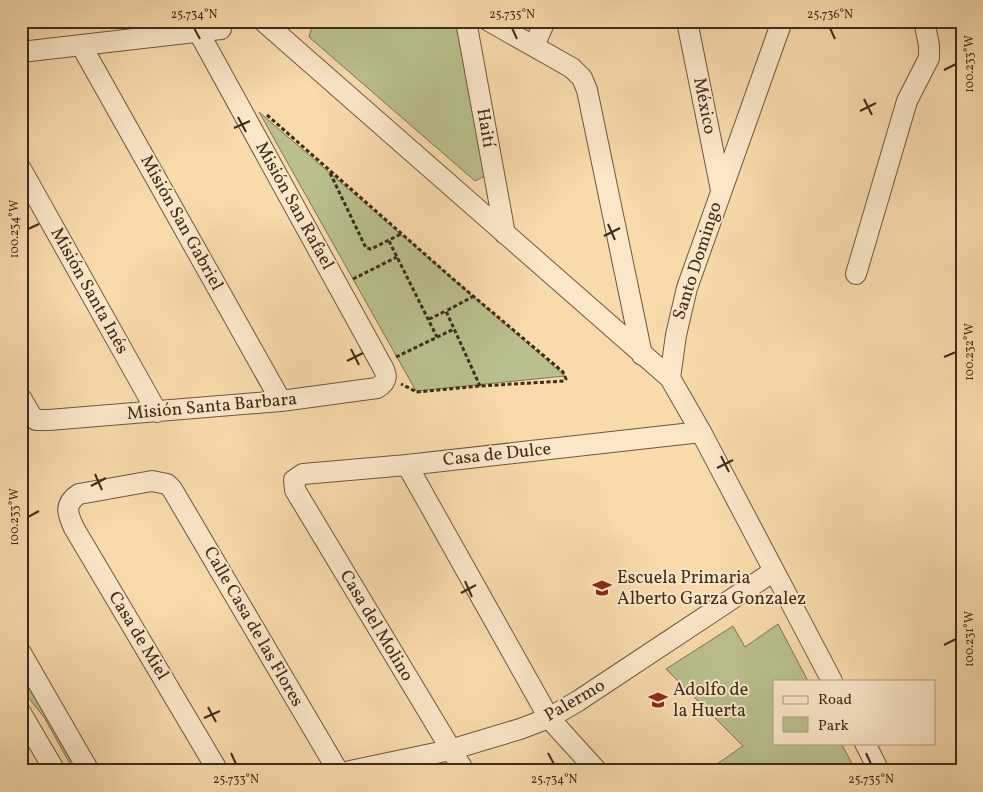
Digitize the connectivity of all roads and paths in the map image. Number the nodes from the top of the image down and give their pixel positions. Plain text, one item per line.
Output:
1 (263, 21) edge
2 (466, 21) edge
3 (488, 21) edge
4 (545, 21) edge
5 (687, 21) edge
6 (782, 21) edge
7 (924, 21) edge
8 (221, 29) dead end
9 (198, 32) junction
10 (81, 45) junction
11 (534, 46) junction
12 (21, 52) edge
13 (244, 115) junction
14 (21, 169) edge
15 (328, 170) junction
16 (721, 190) junction
17 (401, 234) junction
18 (505, 234) junction
19 (389, 240) junction
20 (397, 257) junction
21 (856, 274) dead end
22 (338, 286) junction
23 (474, 296) junction
24 (446, 311) junction
25 (429, 319) junction
26 (454, 329) junction
27 (437, 337) junction
28 (642, 355) junction
29 (384, 374) junction
30 (670, 378) junction
31 (480, 386) junction
32 (21, 398) edge
33 (281, 401) junction
34 (157, 412) junction
35 (701, 432) junction
36 (408, 465) junction
37 (294, 480) joint
38 (71, 500) joint
39 (774, 571) junction
40 (21, 653) edge
41 (831, 680) edge
42 (21, 713) edge
43 (549, 718) junction
44 (865, 744) edge
45 (450, 750) junction
46 (54, 771) edge
47 (89, 771) edge
48 (218, 771) edge
49 (338, 771) edge
50 (350, 771) edge
51 (464, 771) edge
52 (597, 771) edge
53 (879, 771) edge

1 - 18 street
2 - 18 street, Haití
3 - 11 street
4 - 11 street
5 - 16 street, México
6 - 16 street, Santo Domingo
7 - 21 street
8 - 9 street
9 - 10 street
9 - 13 street, Misión San Rafael
10 - 12 street
10 - 33 street, Misión San Gabriel
11 - 28 street
13 - 15 path
13 - 22 street, Misión San Rafael
14 - 34 street, Misión Santa Inés
15 - 17 path
15 - 19 path
16 - 30 street, Santo Domingo
17 - 19 path
17 - 23 path
18 - 28 street
19 - 20 path
20 - 22 path
20 - 25 path
22 - 29 street, Misión San Rafael
23 - 24 path
23 - 31 path
24 - 25 path
24 - 26 path
25 - 27 path
26 - 27 path
26 - 31 path
27 - 29 path
28 - 30 street
29 - 31 path
29 - 33 street, Misión Santa Barbara
30 - 35 street
32 - 34 street, Misión Santa Barbara
33 - 34 street, Misión Santa Barbara
35 - 36 street, Casa de Dulce
35 - 39 street
36 - 37 street, Casa de Dulce
36 - 43 street
37 - 45 street, Casa del Molino
38 - 48 street, Casa de Miel
38 - 49 street, Calle Casa de las Flores
39 - 41 street
39 - 43 street, Palermo
40 - 47 street
42 - 46 street
43 - 45 street, Palermo
43 - 52 street
44 - 53 street
45 - 50 street, Palermo
45 - 51 street, Casa del Molino

